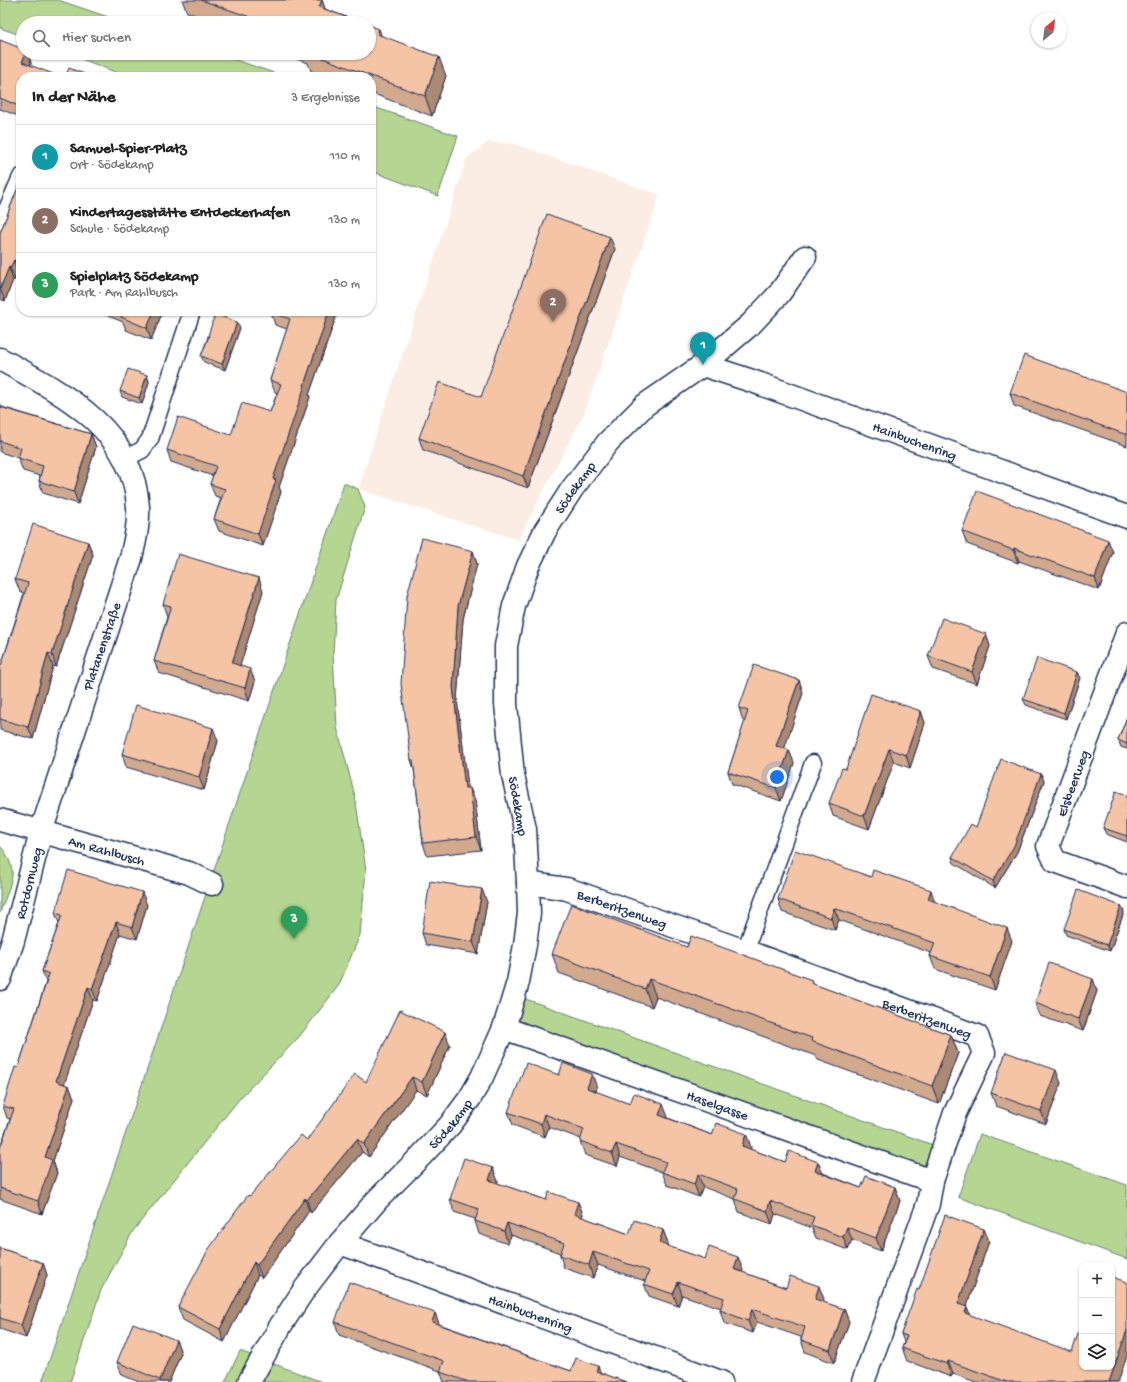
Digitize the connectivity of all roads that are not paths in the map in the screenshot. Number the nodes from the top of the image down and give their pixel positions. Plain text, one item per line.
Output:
1 (16, 188) edge
2 (0, 225) edge
3 (805, 257) dead end
4 (190, 316) edge
5 (0, 360) edge
6 (703, 365) junction
7 (126, 458) junction
8 (1127, 517) edge
9 (1127, 633) edge
10 (813, 763) dead end
11 (0, 820) edge
12 (41, 832) junction
13 (528, 883) junction
14 (212, 884) dead end
15 (1127, 887) edge
16 (745, 951) junction
17 (0, 979) edge
18 (504, 1028) junction
19 (932, 1181) junction
20 (340, 1243) junction
21 (249, 1382) edge
22 (721, 1382) edge
23 (863, 1382) edge

1 - 2 lane
3 - 6 street, Södekamp
4 - 7 lane
5 - 7 street, Platanenstraße
6 - 8 street, Hainbuchenring
6 - 13 street, Södekamp
7 - 12 street, Platanenstraße
9 - 15 street, Elsbeerweg
10 - 16 lane
11 - 12 street, Am Rahlbusch
12 - 14 street, Am Rahlbusch
12 - 17 street, Rotdornweg
13 - 16 street, Berberitzenweg
13 - 18 street, Södekamp
16 - 19 street, Berberitzenweg
18 - 19 street, Haselgasse
18 - 20 street, Södekamp
19 - 23 street, Berberitzenweg
20 - 21 street, Södekamp
20 - 22 street, Hainbuchenring

